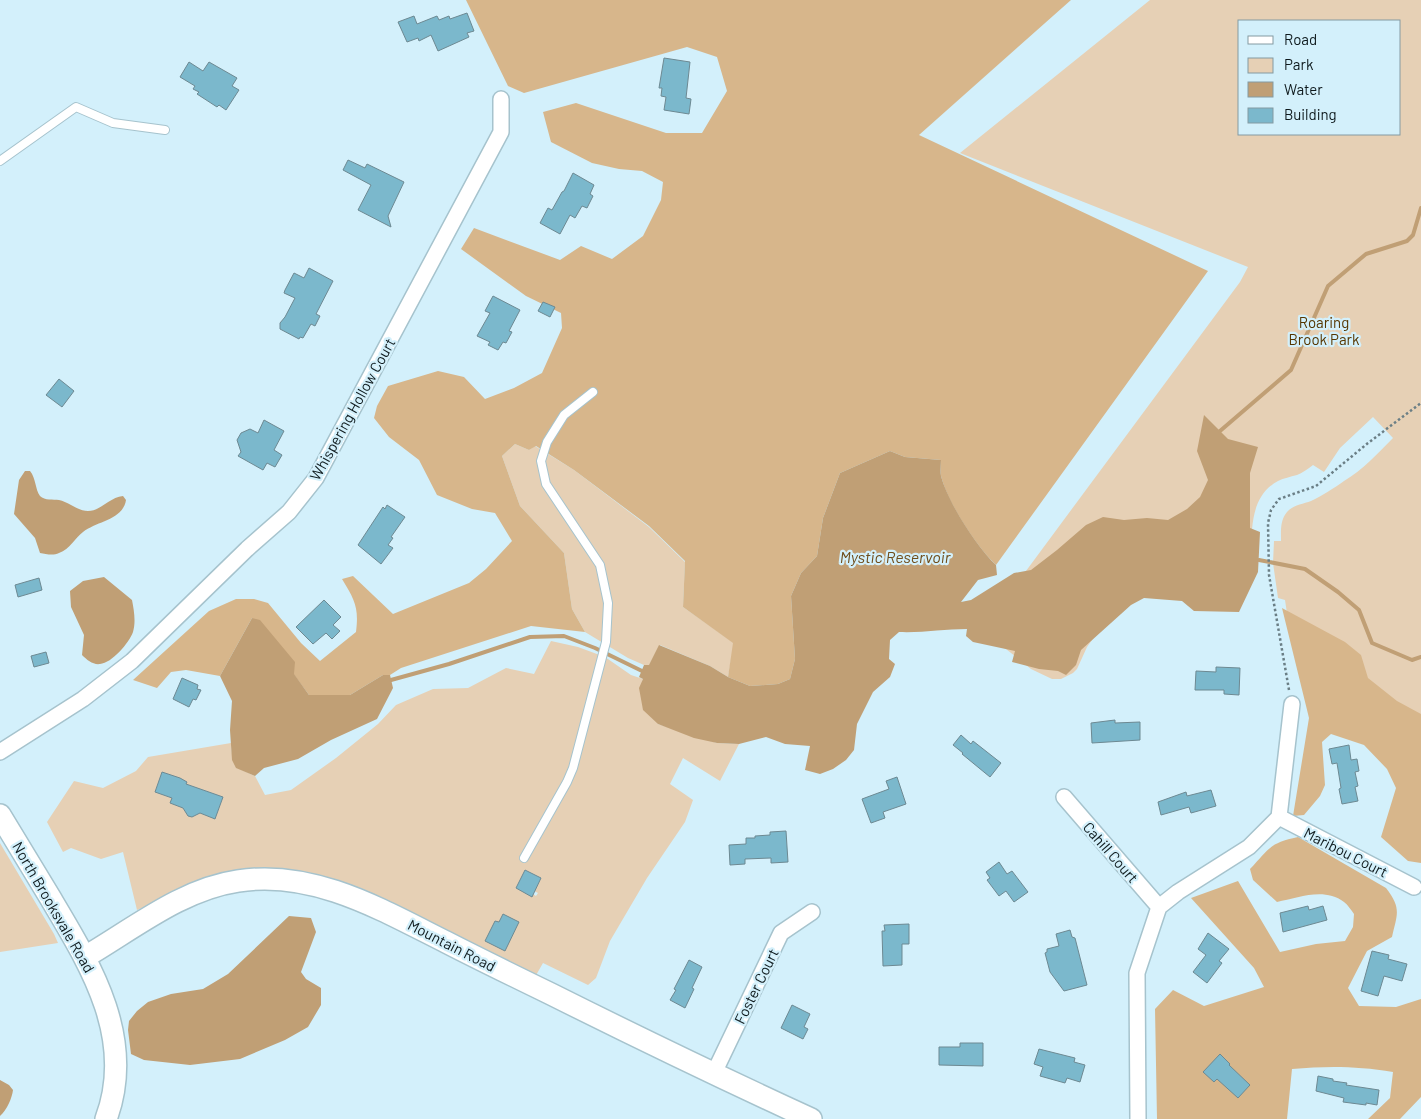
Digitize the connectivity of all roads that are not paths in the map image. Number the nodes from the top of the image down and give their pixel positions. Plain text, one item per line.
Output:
1 (501, 98) dead end
2 (165, 130) dead end
3 (0, 161) edge
4 (594, 392) dead end
5 (1292, 704) road end
6 (0, 752) edge
7 (1064, 797) dead end
8 (0, 815) edge
9 (1279, 817) junction
10 (524, 858) dead end
11 (1414, 887) dead end
12 (1159, 908) junction
13 (812, 912) dead end
14 (84, 957) junction
15 (714, 1073) junction
16 (106, 1119) edge
17 (812, 1119) edge
18 (1138, 1119) edge

1 - 6 street, Whispering Hollow Court
2 - 3 lane
4 - 10 lane
5 - 9 street
7 - 12 street, Cahill Court
8 - 14 main road, North Brooksvale Road
9 - 11 street, Maribou Court
9 - 12 street
12 - 18 street
13 - 15 street, Foster Court
14 - 15 main road, Mountain Road
14 - 16 main road, North Brooksvale Road
15 - 17 main road, Mountain Road

